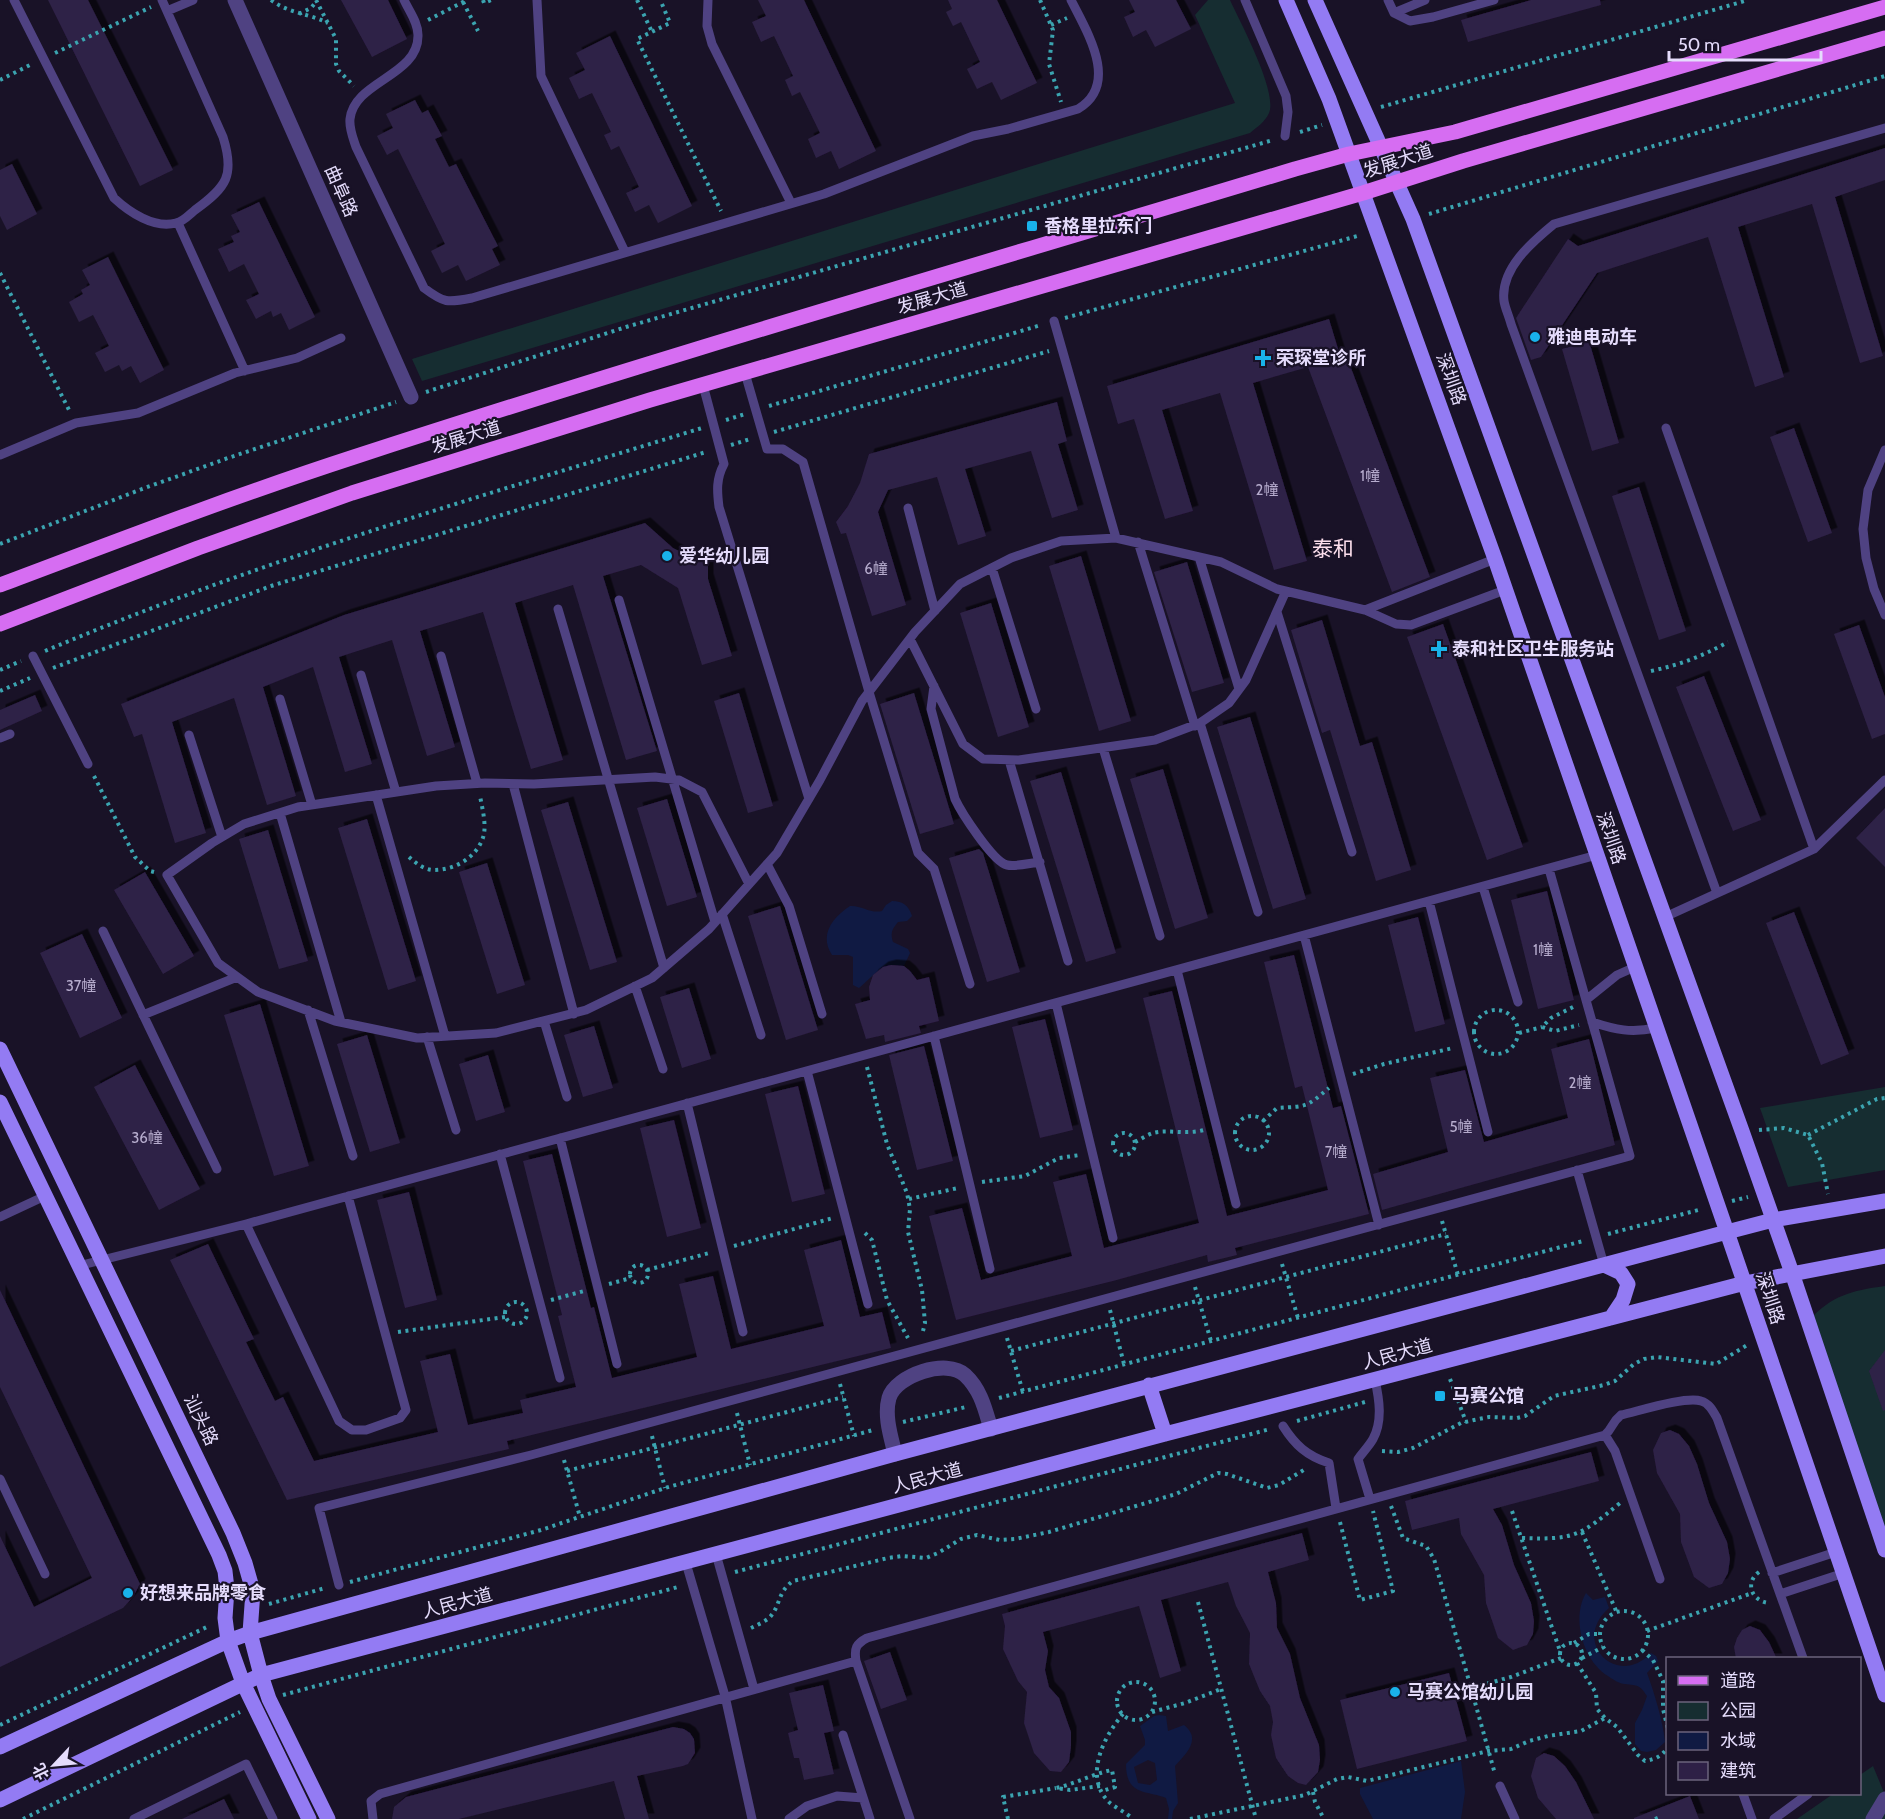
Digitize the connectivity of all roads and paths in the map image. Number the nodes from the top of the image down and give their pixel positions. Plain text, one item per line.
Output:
1 (14, 0) edge
2 (193, 0) edge
3 (235, 0) edge
4 (271, 0) edge
5 (404, 0) edge
6 (483, 0) edge
7 (490, 0) edge
8 (537, 0) edge
9 (637, 0) edge
10 (708, 0) edge
11 (1040, 0) edge
12 (1071, 0) edge
13 (1245, 0) edge
14 (1286, 0) edge
15 (1315, 0) edge
16 (1388, 0) edge
17 (1425, 0) edge
18 (1494, 0) edge
19 (1748, 0) edge
20 (162, 1) edge
21 (316, 1) edge
22 (465, 1) edge
23 (662, 4) dead end
24 (1885, 7) edge
25 (166, 11) junction
26 (1394, 13) junction
27 (298, 14) junction
28 (329, 23) junction
29 (417, 26) junction
30 (478, 31) dead end
31 (652, 32) junction
32 (1885, 38) edge
33 (44, 59) junction
34 (1885, 76) edge
35 (0, 80) edge
36 (363, 95) junction
37 (1365, 112) junction
38 (1065, 114) junction
39 (1336, 120) junction
40 (1885, 128) edge
41 (1285, 136) junction
42 (1382, 148) junction
43 (1349, 154) junction
44 (1396, 182) junction
45 (1363, 193) junction
46 (791, 203) junction
47 (1413, 219) junction
48 (726, 222) junction
49 (178, 223) junction
50 (1376, 231) junction
51 (625, 252) junction
52 (0, 273) edge
53 (1054, 321) junction
54 (341, 338) dead end
55 (1062, 348) junction
56 (245, 371) junction
57 (744, 373) junction
58 (703, 385) junction
59 (411, 397) junction
60 (756, 410) junction
61 (76, 423) junction
62 (715, 424) junction
63 (1666, 428) dead end
64 (763, 435) junction
65 (720, 448) junction
66 (1885, 450) edge
67 (0, 455) edge
68 (908, 508) dead end
69 (1116, 538) junction
70 (1138, 542) junction
71 (0, 544) edge
72 (1199, 557) junction
73 (1494, 559) junction
74 (992, 568) junction
75 (0, 585) edge
76 (1505, 590) junction
77 (1286, 591) junction
78 (619, 600) dead end
79 (558, 609) dead end
80 (1365, 610) junction
81 (935, 611) junction
82 (1277, 612) junction
83 (1885, 615) edge
84 (0, 624) edge
85 (1739, 635) junction
86 (910, 639) junction
87 (33, 656) junction
88 (441, 656) dead end
89 (0, 670) edge
90 (42, 673) junction
91 (1638, 674) junction
92 (361, 675) dead end
93 (934, 686) junction
94 (1239, 689) junction
95 (0, 691) edge
96 (869, 692) junction
97 (280, 699) dead end
98 (1036, 709) dead end
99 (1197, 724) junction
100 (10, 734) dead end
101 (189, 735) dead end
102 (0, 738) edge
103 (1103, 747) junction
104 (1010, 760) junction
105 (88, 764) joint
106 (673, 779) junction
107 (610, 780) junction
108 (1885, 780) edge
109 (477, 783) junction
110 (513, 784) junction
111 (396, 792) junction
112 (376, 795) junction
113 (809, 799) junction
114 (312, 805) junction
115 (280, 813) junction
116 (222, 837) junction
117 (1814, 849) junction
118 (404, 852) dead end
119 (1352, 852) dead end
120 (1597, 855) junction
121 (1040, 862) junction
122 (767, 864) junction
123 (1549, 869) junction
124 (167, 875) junction
125 (749, 884) junction
126 (1483, 887) junction
127 (1717, 894) junction
128 (1429, 901) junction
129 (1258, 912) dead end
130 (722, 914) junction
131 (1665, 917) junction
132 (715, 922) junction
133 (103, 931) dead end
134 (1304, 935) junction
135 (1160, 936) dead end
136 (1068, 961) dead end
137 (1635, 966) junction
138 (664, 968) junction
139 (1177, 970) junction
140 (237, 977) junction
141 (970, 984) dead end
142 (635, 987) junction
143 (1586, 1000) junction
144 (1518, 1002) dead end
145 (1056, 1003) junction
146 (308, 1010) junction
147 (574, 1014) junction
148 (822, 1014) dead end
149 (143, 1015) junction
150 (544, 1021) junction
151 (341, 1022) junction
152 (1592, 1022) junction
153 (1542, 1028) junction
154 (1656, 1028) junction
155 (1519, 1033) junction
156 (761, 1035) dead end
157 (445, 1036) junction
158 (934, 1036) junction
159 (427, 1037) junction
160 (1477, 1044) junction
161 (1466, 1045) junction
162 (0, 1049) edge
163 (864, 1055) junction
164 (663, 1070) dead end
165 (807, 1071) junction
166 (1341, 1080) junction
167 (567, 1097) dead end
168 (1885, 1098) edge
169 (0, 1102) edge
170 (687, 1103) junction
171 (1263, 1121) junction
172 (1216, 1127) junction
173 (456, 1130) dead end
174 (1742, 1131) junction
175 (1488, 1132) dead end
176 (1808, 1135) junction
177 (560, 1138) junction
178 (1136, 1142) junction
179 (1092, 1153) junction
180 (500, 1154) junction
181 (353, 1156) dead end
182 (217, 1169) dead end
183 (1577, 1170) junction
184 (970, 1185) junction
185 (45, 1196) junction
186 (348, 1196) junction
187 (909, 1199) junction
188 (1885, 1201) edge
189 (1236, 1204) dead end
190 (1438, 1208) junction
191 (1831, 1209) junction
192 (0, 1217) edge
193 (845, 1217) junction
194 (1773, 1220) junction
195 (246, 1224) junction
196 (1378, 1225) junction
197 (1727, 1232) junction
198 (1446, 1234) junction
199 (1113, 1238) dead end
200 (723, 1249) junction
201 (1279, 1252) junction
202 (1885, 1256) edge
203 (102, 1260) junction
204 (1604, 1265) junction
205 (78, 1266) junction
206 (990, 1269) dead end
207 (647, 1270) junction
208 (1792, 1274) junction
209 (1458, 1275) dead end
210 (1192, 1276) junction
211 (1286, 1277) junction
212 (632, 1278) junction
213 (1745, 1283) junction
214 (597, 1287) junction
215 (1107, 1299) junction
216 (1199, 1300) junction
217 (540, 1304) junction
218 (868, 1304) dead end
219 (526, 1307) junction
220 (505, 1317) junction
221 (1298, 1318) dead end
222 (1611, 1318) junction
223 (1113, 1323) junction
224 (1004, 1327) junction
225 (743, 1332) dead end
226 (386, 1334) junction
227 (1762, 1335) junction
228 (1210, 1341) dead end
229 (918, 1350) junction
230 (1011, 1351) junction
231 (617, 1364) dead end
232 (1124, 1365) dead end
233 (923, 1371) junction
234 (836, 1372) junction
235 (560, 1378) dead end
236 (1375, 1380) junction
237 (1440, 1382) dead end
238 (1149, 1385) junction
239 (1023, 1392) dead end
240 (843, 1397) junction
241 (1379, 1398) junction
242 (734, 1400) junction
243 (1466, 1422) junction
244 (648, 1423) junction
245 (740, 1424) junction
246 (1283, 1425) junction
247 (991, 1429) junction
248 (1165, 1434) junction
249 (1605, 1435) junction
250 (854, 1436) dead end
251 (560, 1447) junction
252 (655, 1447) junction
253 (1364, 1450) junction
254 (895, 1454) junction
255 (1321, 1460) junction
256 (750, 1465) dead end
257 (567, 1471) junction
258 (0, 1479) edge
259 (665, 1488) dead end
260 (1387, 1494) junction
261 (1630, 1495) junction
262 (1370, 1499) junction
263 (1336, 1508) junction
264 (1512, 1510) dead end
265 (580, 1517) dead end
266 (1582, 1532) junction
267 (1521, 1538) junction
268 (1885, 1551) edge
269 (1836, 1552) junction
270 (716, 1554) junction
271 (686, 1563) junction
272 (1772, 1573) junction
273 (1844, 1573) junction
274 (45, 1574) dead end
275 (722, 1575) junction
276 (1660, 1579) dead end
277 (691, 1584) junction
278 (339, 1585) dead end
279 (1752, 1593) dead end
280 (1780, 1594) junction
281 (1198, 1602) dead end
282 (1617, 1613) junction
283 (1647, 1631) junction
284 (250, 1634) junction
285 (738, 1634) junction
286 (1599, 1634) junction
287 (228, 1641) junction
288 (1574, 1643) junction
289 (1603, 1647) junction
290 (1642, 1650) junction
291 (1560, 1651) junction
292 (1802, 1657) edge
293 (1561, 1658) junction
294 (1581, 1658) junction
295 (856, 1661) junction
296 (1578, 1663) junction
297 (261, 1675) junction
298 (243, 1683) junction
299 (1471, 1688) junction
300 (754, 1689) junction
301 (1221, 1689) junction
302 (1885, 1695) edge
303 (724, 1696) junction
304 (269, 1699) junction
305 (254, 1706) junction
306 (1151, 1712) junction
307 (1122, 1714) junction
308 (1605, 1718) junction
309 (1666, 1721) edge
310 (843, 1735) dead end
311 (0, 1747) edge
312 (1666, 1749) edge
313 (1488, 1751) junction
314 (1097, 1773) junction
315 (1500, 1786) joint
316 (1056, 1788) junction
317 (1101, 1788) junction
318 (1313, 1792) junction
319 (1743, 1795) edge
320 (1807, 1795) edge
321 (863, 1798) junction
322 (1885, 1799) edge
323 (0, 1800) edge
324 (1252, 1808) junction
325 (23, 1819) edge
326 (134, 1819) edge
327 (273, 1819) edge
328 (309, 1819) edge
329 (328, 1819) edge
330 (373, 1819) edge
331 (752, 1819) edge
332 (789, 1819) edge
333 (870, 1819) edge
334 (910, 1819) edge
335 (1008, 1819) edge
336 (1133, 1819) edge
337 (1190, 1819) edge
338 (1256, 1819) edge
339 (1324, 1819) edge
340 (1515, 1819) edge
341 (1752, 1819) edge
342 (1774, 1819) edge
343 (1873, 1819) edge

1 - 33 lane
2 - 25 lane
3 - 59 street, 曲阜路
4 - 27 path
5 - 29 lane
6 - 7 path
8 - 51 lane
9 - 31 path
10 - 46 lane
11 - 38 path
12 - 38 lane
13 - 41 lane
14 - 39 street, 深圳路
15 - 37 street, 深圳路
16 - 26 lane
17 - 26 lane
18 - 26 lane
19 - 37 path
20 - 25 lane
20 - 33 path
21 - 27 path
21 - 28 path
22 - 29 path
22 - 30 path
23 - 31 path
24 - 42 main road, 发展大道
25 - 49 lane
27 - 28 path
28 - 36 path
29 - 36 lane
31 - 48 path
32 - 44 main road, 发展大道
33 - 35 path
33 - 49 lane
34 - 47 path
36 - 51 lane
37 - 42 street, 深圳路
38 - 46 lane
39 - 41 path
39 - 43 street, 深圳路
40 - 91 lane
41 - 59 path
42 - 43 main road, 发展大道
42 - 44 street, 深圳路
43 - 45 street, 深圳路
43 - 75 main road, 发展大道
44 - 45 main road, 发展大道
44 - 47 street, 深圳路
45 - 50 street, 深圳路
45 - 57 main road, 发展大道
46 - 48 lane
47 - 131 street, 深圳路
48 - 51 lane
49 - 56 lane
50 - 53 path
50 - 73 street, 深圳路
52 - 61 path
53 - 55 lane
53 - 60 path
54 - 56 lane
55 - 64 path
55 - 69 lane
56 - 61 lane
57 - 58 main road, 发展大道
57 - 60 lane
58 - 62 lane
58 - 84 main road, 发展大道
59 - 71 path
60 - 62 path
60 - 64 lane
61 - 67 lane
62 - 65 lane
62 - 87 path
63 - 85 lane
64 - 65 path
64 - 96 lane
65 - 90 path
65 - 113 lane
66 - 83 lane
68 - 81 lane
69 - 70 lane
69 - 74 lane
70 - 72 lane
70 - 99 lane
72 - 77 lane
72 - 94 lane
73 - 76 street, 深圳路
73 - 80 lane
74 - 81 lane
74 - 98 lane
76 - 80 lane
76 - 120 street, 深圳路
77 - 80 lane
77 - 82 lane
78 - 106 lane
79 - 107 lane
81 - 86 lane
82 - 94 lane
82 - 119 lane
85 - 91 path
85 - 117 lane
86 - 93 lane
86 - 96 lane
87 - 89 path
87 - 90 lane
88 - 109 lane
90 - 95 path
90 - 105 lane
91 - 127 lane
92 - 111 lane
93 - 104 lane
93 - 121 lane
94 - 99 lane
96 - 113 lane
96 - 141 lane
97 - 114 lane
99 - 103 lane
99 - 129 lane
100 - 102 lane
101 - 116 lane
103 - 104 lane
103 - 135 lane
104 - 121 lane
105 - 124 path
106 - 107 lane
106 - 125 lane
106 - 132 lane
107 - 110 lane
107 - 138 lane
108 - 117 lane
109 - 110 lane
109 - 111 lane
109 - 118 path
110 - 147 lane
111 - 112 lane
112 - 114 lane
112 - 157 lane
113 - 122 lane
114 - 115 lane
115 - 116 lane
115 - 151 lane
116 - 124 lane
117 - 127 lane
120 - 123 lane
120 - 137 street, 深圳路
121 - 136 lane
122 - 125 lane
122 - 148 lane
123 - 126 lane
123 - 143 lane
124 - 140 lane
125 - 130 lane
126 - 128 lane
126 - 144 lane
127 - 131 lane
128 - 134 lane
128 - 161 lane
130 - 132 lane
130 - 156 lane
131 - 174 street, 深圳路
132 - 138 lane
133 - 149 lane
134 - 139 lane
134 - 166 lane
137 - 143 lane
137 - 154 street, 深圳路
138 - 142 lane
139 - 145 lane
139 - 172 lane
140 - 146 lane
140 - 149 lane
142 - 147 lane
142 - 164 lane
143 - 152 lane
143 - 153 path
145 - 158 lane
145 - 179 lane
146 - 151 lane
146 - 181 lane
147 - 150 lane
149 - 182 lane
150 - 157 lane
150 - 167 lane
151 - 159 lane
152 - 153 path
152 - 154 lane
152 - 183 lane
153 - 155 path
154 - 197 street, 深圳路
155 - 160 path
155 - 160 path
157 - 159 lane
158 - 163 lane
158 - 184 lane
159 - 173 lane
160 - 161 path
161 - 166 path
161 - 175 lane
162 - 203 street, 汕头路
163 - 165 lane
163 - 187 path
165 - 170 lane
165 - 193 lane
166 - 171 path
166 - 196 lane
168 - 176 path
169 - 185 street
170 - 177 lane
170 - 200 lane
171 - 171 path
172 - 178 path
172 - 189 lane
174 - 176 path
174 - 194 street, 深圳路
176 - 191 path
177 - 180 lane
177 - 214 lane
178 - 178 path
179 - 184 path
179 - 199 lane
180 - 186 lane
180 - 217 lane
183 - 190 lane
183 - 204 lane
184 - 187 path
184 - 206 lane
185 - 192 lane
185 - 205 street
186 - 195 lane
186 - 226 lane
187 - 229 path
188 - 191 street, 人民大道
190 - 196 lane
190 - 198 path
191 - 194 street, 人民大道
193 - 200 path
193 - 218 lane
193 - 229 path
194 - 197 street, 人民大道
194 - 208 street, 深圳路
195 - 203 lane
195 - 226 lane
196 - 201 lane
197 - 204 street, 人民大道
197 - 213 street, 深圳路
198 - 209 path
198 - 211 path
200 - 207 path
200 - 225 lane
201 - 210 lane
201 - 211 path
202 - 208 street, 人民大道
203 - 205 lane
203 - 284 street, 汕头路
204 - 222 street
204 - 238 street, 人民大道
205 - 287 street
207 - 212 path
207 - 212 path
208 - 213 street, 人民大道
208 - 268 street, 深圳路
210 - 215 lane
210 - 216 path
211 - 216 path
211 - 221 path
212 - 214 path
213 - 222 street, 人民大道
213 - 227 street, 深圳路
214 - 217 path
214 - 231 lane
215 - 223 path
215 - 224 lane
216 - 223 path
216 - 228 path
217 - 219 path
217 - 235 lane
219 - 220 path
219 - 220 path
220 - 226 path
222 - 236 street, 人民大道
223 - 230 path
223 - 232 path
224 - 229 lane
224 - 230 path
227 - 243 path
227 - 269 street, 深圳路
229 - 233 lane
229 - 234 lane
230 - 239 path
233 - 247 street
233 - 254 street
234 - 240 path
234 - 242 lane
236 - 241 lane
236 - 248 street, 人民大道
237 - 243 path
238 - 247 street, 人民大道
238 - 248 street
240 - 245 path
240 - 250 path
241 - 246 path
241 - 253 lane
242 - 244 lane
242 - 245 path
243 - 253 path
244 - 251 lane
244 - 252 path
245 - 252 path
245 - 256 path
246 - 255 lane
246 - 275 path
247 - 254 street, 人民大道
248 - 270 street, 人民大道
249 - 260 lane
249 - 261 lane
249 - 272 lane
251 - 257 path
251 - 278 lane
252 - 257 path
252 - 259 path
253 - 262 lane
254 - 284 street, 人民大道
255 - 263 lane
255 - 285 path
257 - 265 path
258 - 274 lane
260 - 262 lane
260 - 299 path
261 - 266 path
261 - 276 lane
262 - 263 lane
262 - 263 path
263 - 295 lane
264 - 267 path
266 - 267 path
266 - 282 path
267 - 291 path
269 - 272 lane
269 - 273 street, 深圳路
270 - 271 street, 人民大道
270 - 275 lane
271 - 277 lane
271 - 297 street, 人民大道
272 - 280 lane
273 - 280 lane
273 - 302 street, 深圳路
275 - 285 lane
277 - 303 lane
277 - 304 path
279 - 283 path
280 - 292 lane
281 - 301 path
282 - 283 path
282 - 286 path
283 - 290 path
284 - 287 street, 人民大道
284 - 297 street, 汕头路
285 - 300 lane
286 - 288 path
286 - 289 path
287 - 298 street
287 - 311 street, 人民大道
288 - 291 path
288 - 294 path
289 - 290 path
289 - 294 path
290 - 309 path
291 - 293 path
293 - 296 path
293 - 299 path
294 - 296 path
295 - 300 lane
295 - 334 lane
296 - 308 path
297 - 298 street, 人民大道
297 - 304 street, 汕头路
298 - 305 street
298 - 323 street, 人民大道
299 - 313 path
300 - 303 lane
301 - 306 path
301 - 324 path
303 - 330 lane
303 - 331 lane
304 - 329 street, 汕头路
305 - 325 path
305 - 328 street
306 - 307 path
306 - 307 path
307 - 314 path
308 - 312 path
308 - 313 path
310 - 321 lane
313 - 315 path
313 - 318 path
314 - 316 path
314 - 317 path
314 - 317 path
315 - 340 lane
316 - 317 path
316 - 335 path
317 - 336 path
318 - 324 path
318 - 339 path
319 - 341 lane
320 - 342 lane
321 - 332 lane
321 - 333 lane
322 - 343 street
324 - 337 path
324 - 338 path
326 - 327 lane

